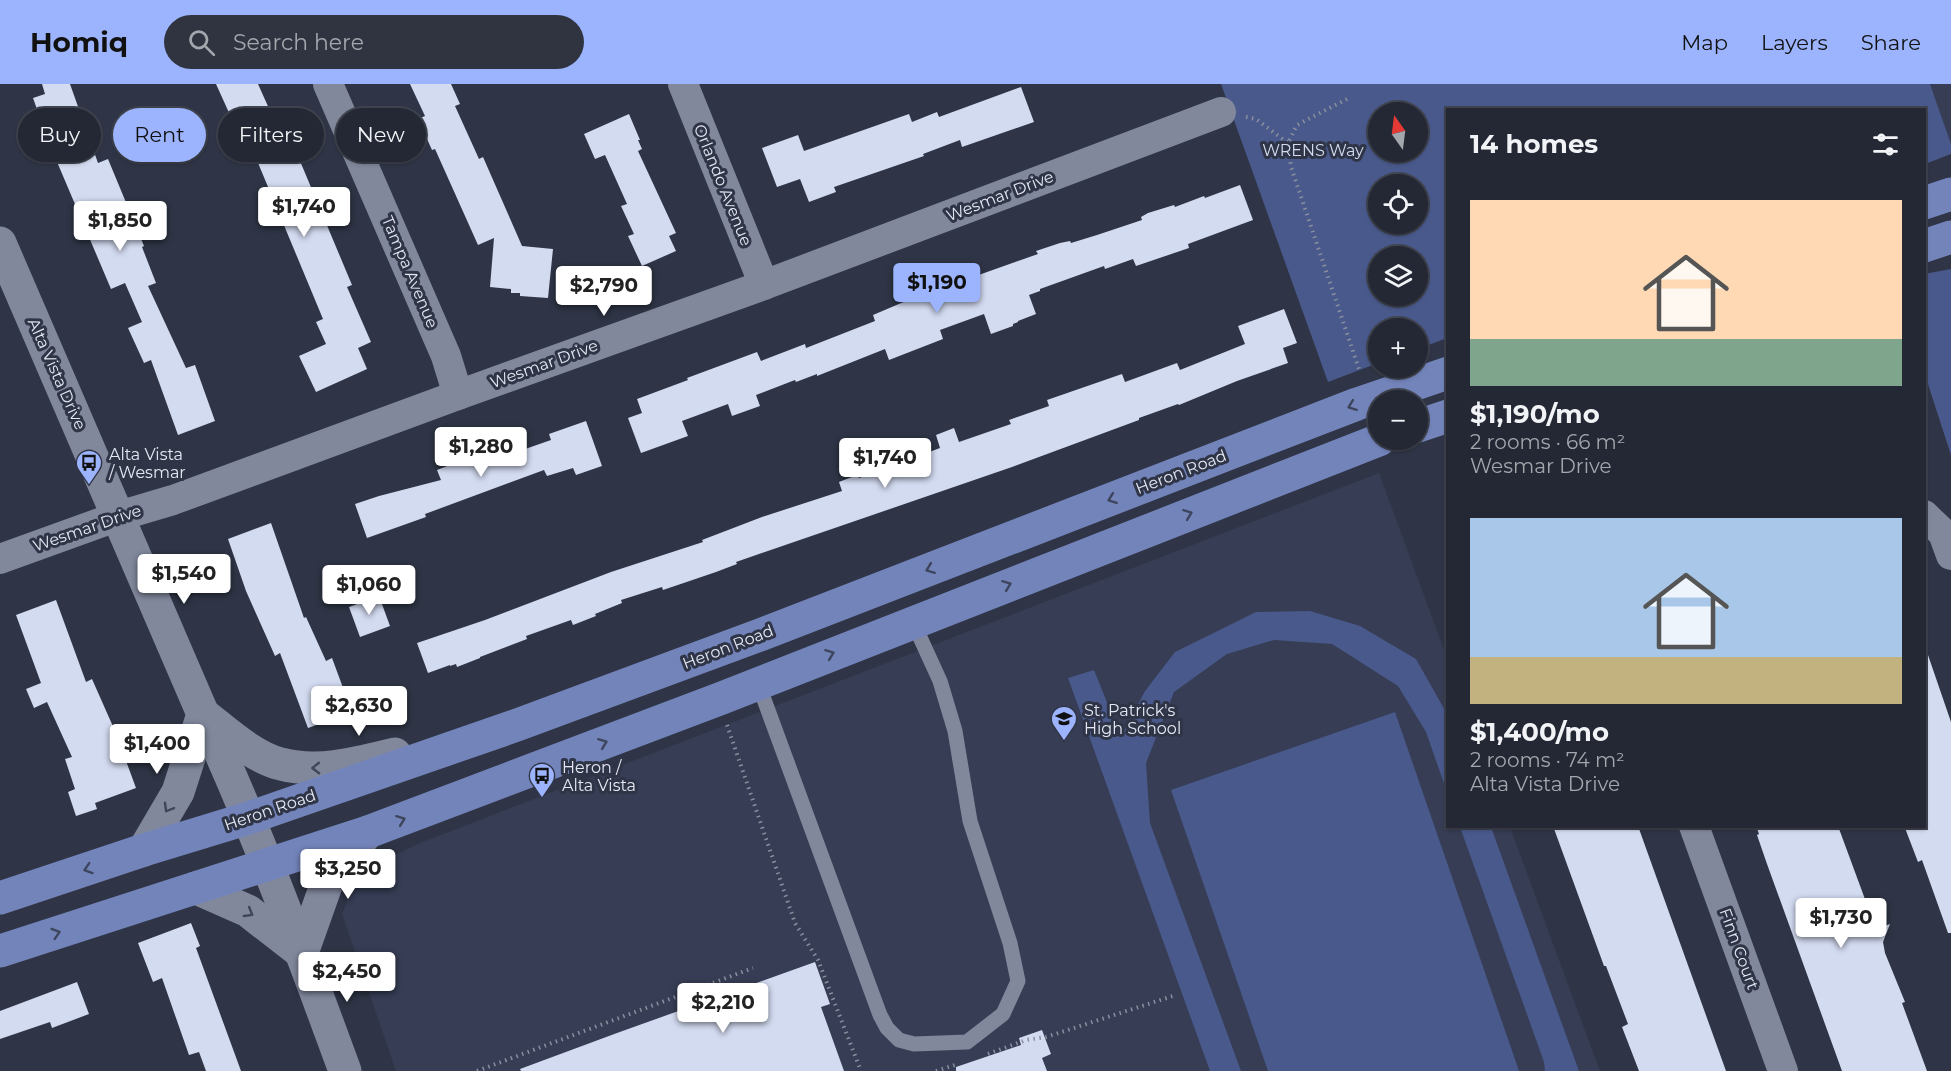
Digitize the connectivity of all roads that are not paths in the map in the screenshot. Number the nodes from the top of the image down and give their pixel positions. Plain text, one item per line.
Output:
1 (328, 84) edge
2 (683, 84) edge
3 (1221, 112) road end
4 (1951, 194) edge
5 (1926, 202) edge
6 (1951, 237) edge
7 (0, 243) edge
8 (1926, 245) edge
9 (764, 285) junction
10 (1446, 374) edge
11 (459, 395) junction
12 (1446, 417) edge
13 (1428, 423) edge
14 (1368, 444) edge
15 (119, 516) junction
16 (1926, 517) edge
17 (1951, 555) edge
18 (0, 559) edge
19 (913, 622) junction
20 (758, 683) junction
21 (203, 714) junction
22 (517, 724) junction
23 (249, 818) junction
24 (1695, 828) edge
25 (368, 832) junction
26 (144, 850) junction
27 (266, 864) junction
28 (196, 888) junction
29 (0, 898) edge
30 (0, 951) edge
31 (302, 953) junction
32 (345, 1071) edge
33 (1783, 1071) edge

1 - 11 street, Tampa Avenue
2 - 9 street, Orlando Avenue
3 - 9 street, Wesmar Drive
4 - 5 main road
6 - 8 main road
7 - 15 street, Alta Vista Drive
9 - 11 street, Wesmar Drive
10 -> 22 main road, Heron Road
11 - 15 street, Wesmar Drive
12 - 13 main road
19 -> 14 main road
15 - 18 street, Wesmar Drive
15 - 21 street, Alta Vista Drive
16 - 17 street
20 -> 19 main road
19 - 20 lane
25 -> 20 main road
22 -> 21 street
21 - 23 street, Alta Vista Drive
21 -> 26 street
22 - 23 main road, Heron Road
23 - 26 main road, Heron Road
23 - 27 street, Alta Vista Drive
24 - 33 street, Finn Court
25 - 27 main road
25 - 31 street
26 -> 29 main road, Heron Road
27 - 28 main road
27 - 31 street, Alta Vista Drive
30 -> 28 main road
28 -> 31 street
31 - 32 street, Alta Vista Drive

